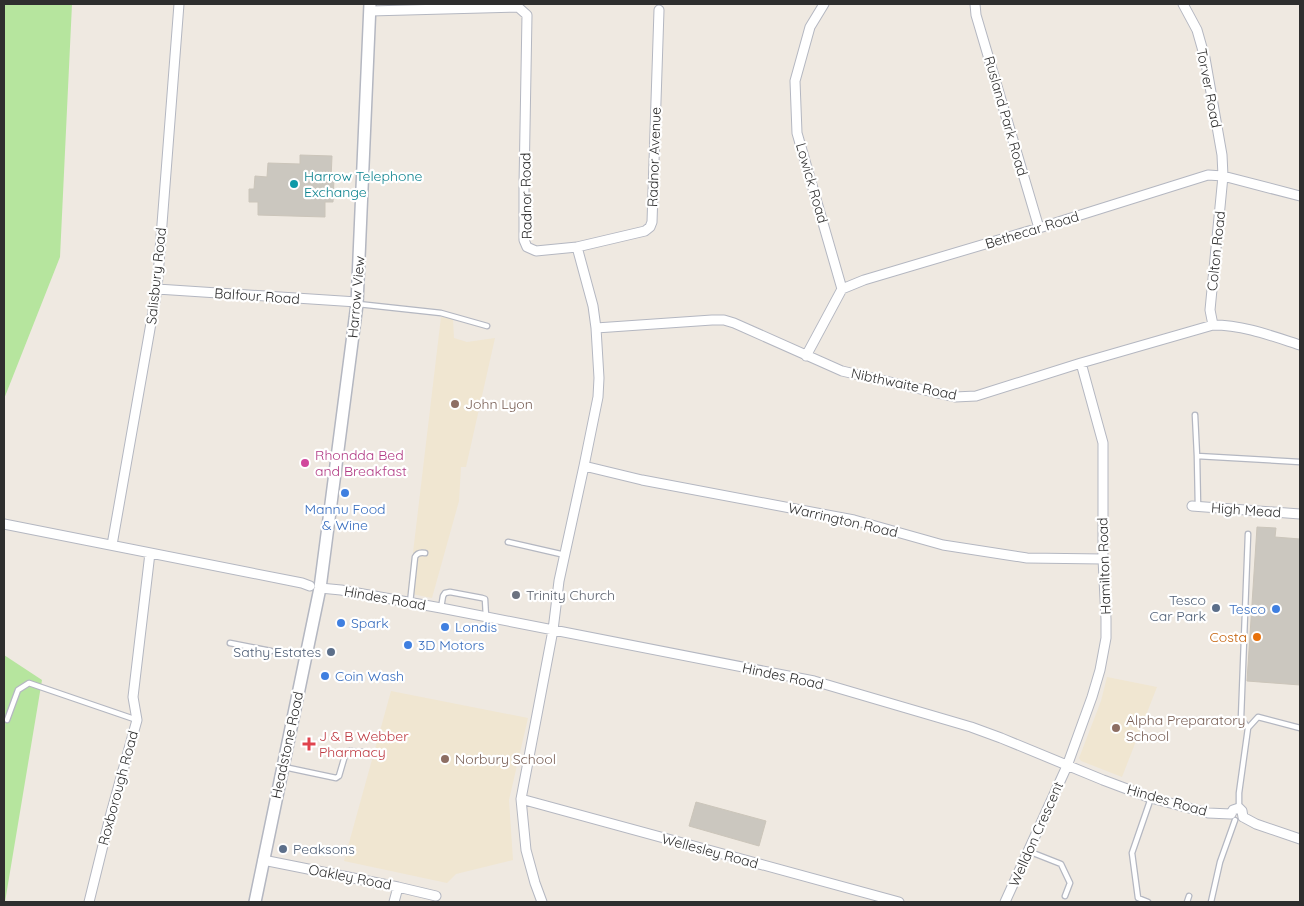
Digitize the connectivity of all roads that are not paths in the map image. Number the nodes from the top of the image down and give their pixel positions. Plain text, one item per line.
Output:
1 (179, 4) edge
2 (824, 4) edge
3 (975, 4) edge
4 (1183, 4) edge
5 (370, 7) edge
6 (659, 10) dead end
7 (1223, 176) junction
8 (1300, 196) edge
9 (1039, 228) junction
10 (577, 247) junction
11 (157, 289) junction
12 (842, 289) junction
13 (357, 303) junction
14 (1213, 325) junction
15 (488, 326) dead end
16 (596, 328) junction
17 (1300, 345) edge
18 (806, 356) junction
19 (1081, 364) junction
20 (1195, 415) dead end
21 (1198, 456) junction
22 (1300, 462) edge
23 (584, 466) junction
24 (1195, 507) joint
25 (1300, 514) edge
26 (4, 524) edge
27 (1248, 534) dead end
28 (508, 542) dead end
29 (112, 546) junction
30 (150, 553) junction
31 (425, 553) dead end
32 (564, 555) junction
33 (1103, 559) junction
34 (315, 587) junction
35 (410, 603) junction
36 (441, 608) junction
37 (486, 617) junction
38 (552, 630) junction
39 (230, 643) dead end
40 (271, 651) dead end
41 (287, 654) dead end
42 (305, 657) junction
43 (7, 720) dead end
44 (137, 720) junction
45 (1248, 728) junction
46 (1300, 728) edge
47 (362, 752) dead end
48 (1067, 766) junction
49 (282, 767) junction
50 (1151, 798) junction
51 (521, 799) junction
52 (1237, 815) junction
53 (1299, 839) edge
54 (1028, 851) junction
55 (263, 860) junction
56 (398, 887) junction
57 (436, 896) dead end
58 (1065, 896) dead end
59 (1189, 896) dead end
60 (89, 902) edge
61 (255, 902) edge
62 (394, 902) edge
63 (542, 902) edge
64 (899, 902) edge
65 (1005, 902) edge
66 (1148, 902) edge
67 (1187, 902) edge
68 (1211, 902) edge

1 - 11 street, Salisbury Road
2 - 12 street, Lowick Road
3 - 9 street, Rusland Park Road
4 - 7 street, Torver Road
5 - 10 street, Radnor Road
5 - 13 street, Harrow View
6 - 10 street, Radnor Avenue
7 - 8 street, Bethecar Road
7 - 9 street, Bethecar Road
7 - 14 street, Colton Road
9 - 12 street, Bethecar Road
10 - 16 street
11 - 13 street, Balfour Road
11 - 29 street, Salisbury Road
12 - 18 street
13 - 15 lane
13 - 34 street, Harrow View
14 - 17 street, Nibthwaite Road
14 - 19 street, Nibthwaite Road
16 - 18 street, Nibthwaite Road
16 - 23 street
18 - 19 street, Nibthwaite Road
19 - 33 street, Hamilton Road
20 - 21 lane
21 - 22 lane
21 - 24 lane
23 - 32 street
23 - 33 street, Warrington Road
24 - 25 street, High Mead
26 - 29 street, Hindes Road
27 - 45 lane
28 - 32 lane
29 - 30 street, Hindes Road
30 - 34 street, Hindes Road
30 - 44 street, Roxborough Road
31 - 35 lane
32 - 38 street
33 - 48 street, Hamilton Road
34 - 35 street, Hindes Road
34 - 42 street, Headstone Road
35 - 36 street, Hindes Road
36 - 37 street, Hindes Road
36 - 37 lane
37 - 38 street, Hindes Road
38 - 48 street, Hindes Road
38 - 51 street
39 - 40 lane
41 - 42 lane
42 - 49 street, Headstone Road
43 - 44 lane
44 - 60 street, Roxborough Road
45 - 46 lane
45 - 52 lane
47 - 49 lane
48 - 50 street, Hindes Road
48 - 54 street, Welldon Crescent
49 - 55 street, Headstone Road
50 - 52 street, Hindes Road
50 - 66 lane
51 - 63 street
51 - 64 street, Wellesley Road
52 - 53 street, Hindes Road
52 - 68 lane
54 - 58 lane
54 - 65 street, Welldon Crescent
55 - 56 street, Oakley Road
55 - 61 street, Headstone Road
56 - 57 street, Oakley Road
56 - 62 street
59 - 67 lane

